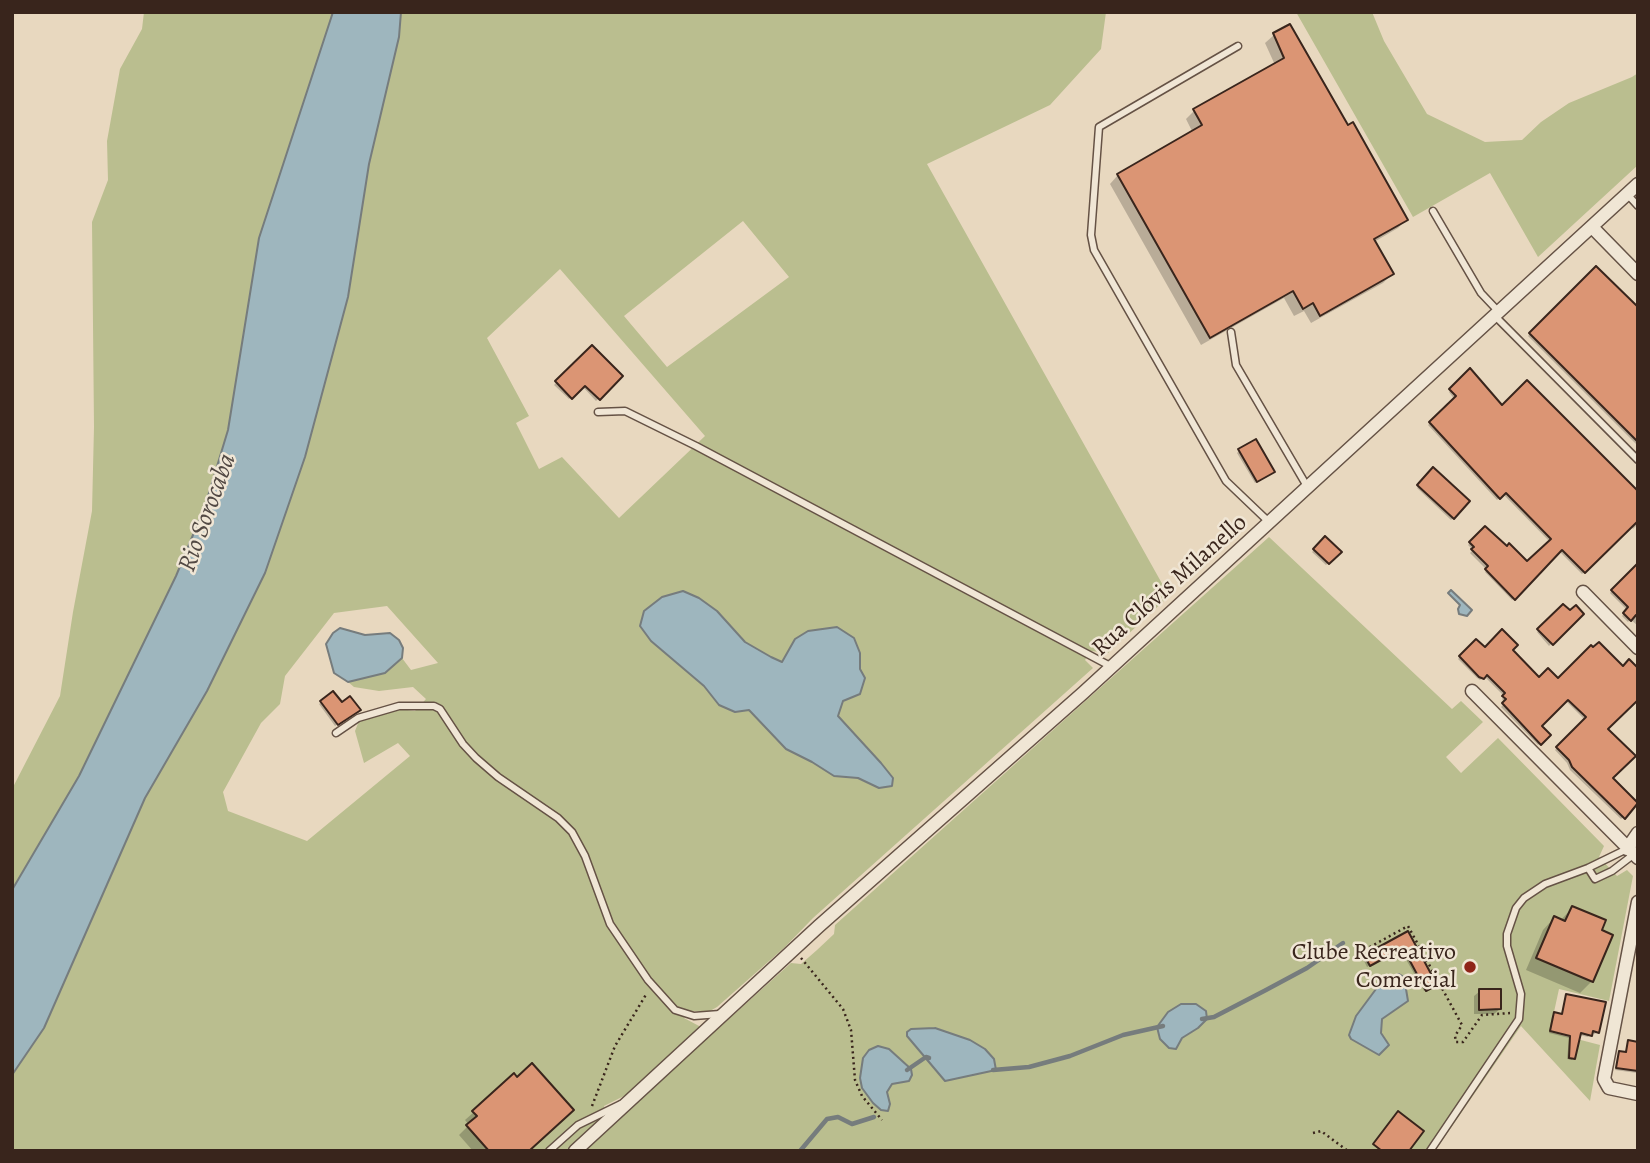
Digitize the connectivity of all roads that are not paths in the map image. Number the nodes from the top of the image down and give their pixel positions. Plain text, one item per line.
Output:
1 (1238, 46) dead end
2 (1638, 184) edge
3 (1627, 194) junction
4 (1638, 206) edge
5 (1433, 211) dead end
6 (1592, 227) junction
7 (1638, 274) edge
8 (1497, 314) junction
9 (1231, 332) dead end
10 (598, 412) dead end
11 (1638, 460) edge
12 (1308, 488) junction
13 (1270, 523) junction
14 (1583, 592) dead end
15 (1638, 648) edge
16 (1112, 667) junction
17 (1472, 691) dead end
18 (336, 733) dead end
19 (1638, 833) edge
20 (1633, 854) edge
21 (1588, 868) junction
22 (1638, 902) edge
23 (725, 1013) junction
24 (1638, 1094) edge
25 (626, 1104) junction
26 (549, 1151) edge
27 (575, 1151) edge
28 (1430, 1151) edge

1 - 13 lane
2 - 3 street, Rua Clóvis Milanello
3 - 4 lane
3 - 6 street, Rua Clóvis Milanello
5 - 8 lane
6 - 7 street
6 - 8 street, Rua Clóvis Milanello
8 - 11 lane
8 - 12 street, Rua Clóvis Milanello
9 - 12 lane
10 - 16 lane
12 - 13 street, Rua Clóvis Milanello
13 - 16 street, Rua Clóvis Milanello
14 - 15 street
16 - 23 street, Rua Clóvis Milanello
17 - 20 street
18 - 23 lane
19 - 20 street
20 - 21 lane
20 - 21 lane
21 - 28 lane
22 - 24 street
23 - 25 street, Rua Clóvis Milanello
25 - 26 lane
25 - 27 street, Rua Clóvis Milanello

